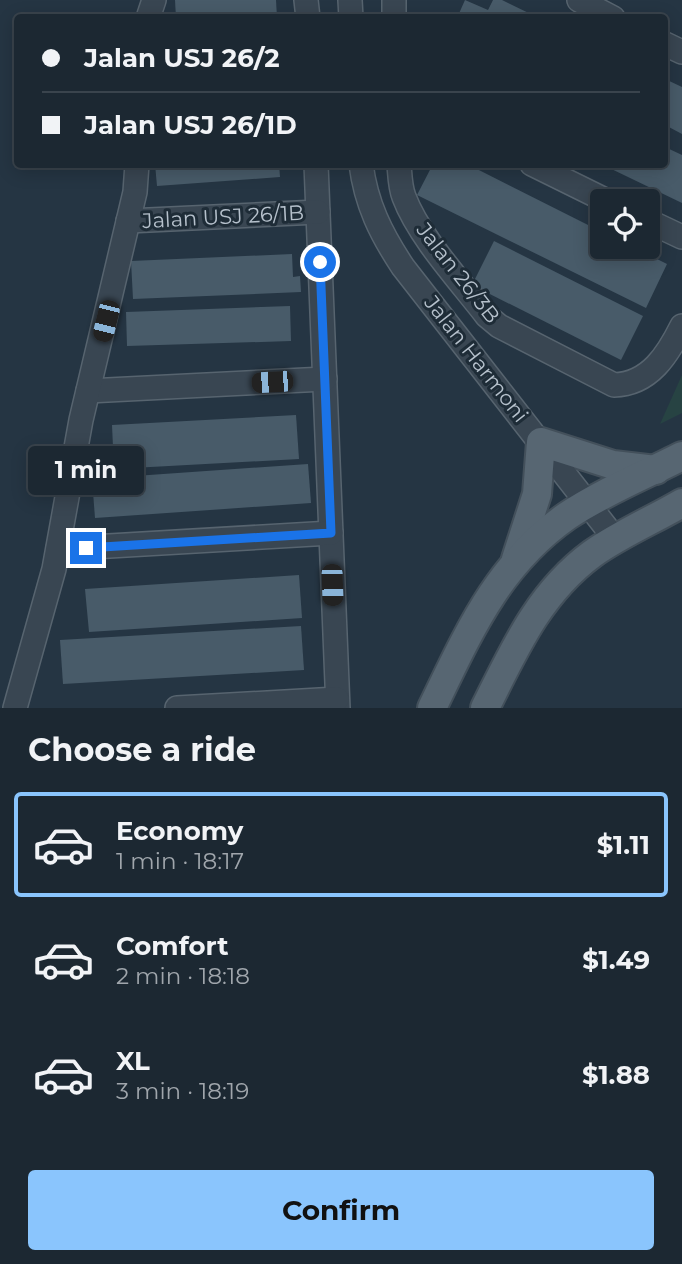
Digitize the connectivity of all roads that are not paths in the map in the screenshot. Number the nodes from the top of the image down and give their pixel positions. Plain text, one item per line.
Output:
1 (579, 0) edge
2 (605, 14) edge
3 (137, 168) edge
4 (316, 168) edge
5 (362, 168) edge
6 (399, 168) edge
7 (540, 168) edge
8 (590, 193) edge
9 (318, 212) junction
10 (128, 221) junction
11 (660, 227) edge
12 (682, 237) edge
13 (682, 326) edge
14 (325, 379) junction
15 (88, 391) junction
16 (541, 442) junction
17 (682, 456) edge
18 (656, 470) junction
19 (682, 503) edge
20 (589, 504) junction
21 (331, 533) junction
22 (616, 540) junction
23 (58, 549) junction
24 (514, 565) junction
25 (337, 703) edge
26 (15, 708) edge
27 (177, 708) edge
28 (432, 708) edge
29 (485, 708) edge

1 - 2 street
3 - 10 street
4 - 9 street
5 - 16 street, Jalan Harmoni
6 - 13 street, Jalan 26/3B
7 - 8 street
9 - 10 street, Jalan USJ 26/1B
9 - 14 street
10 - 15 street
11 - 12 street
14 - 15 street
14 - 21 street
15 - 23 street
16 - 18 main road
16 - 20 street, Jalan Harmoni
16 - 24 main road
17 - 18 main road
18 - 20 main road
19 - 22 main road
20 - 22 street, Jalan Harmoni
20 - 24 main road
21 - 23 street
21 - 25 street
22 - 29 main road
23 - 26 street
24 - 28 main road
25 - 27 street

